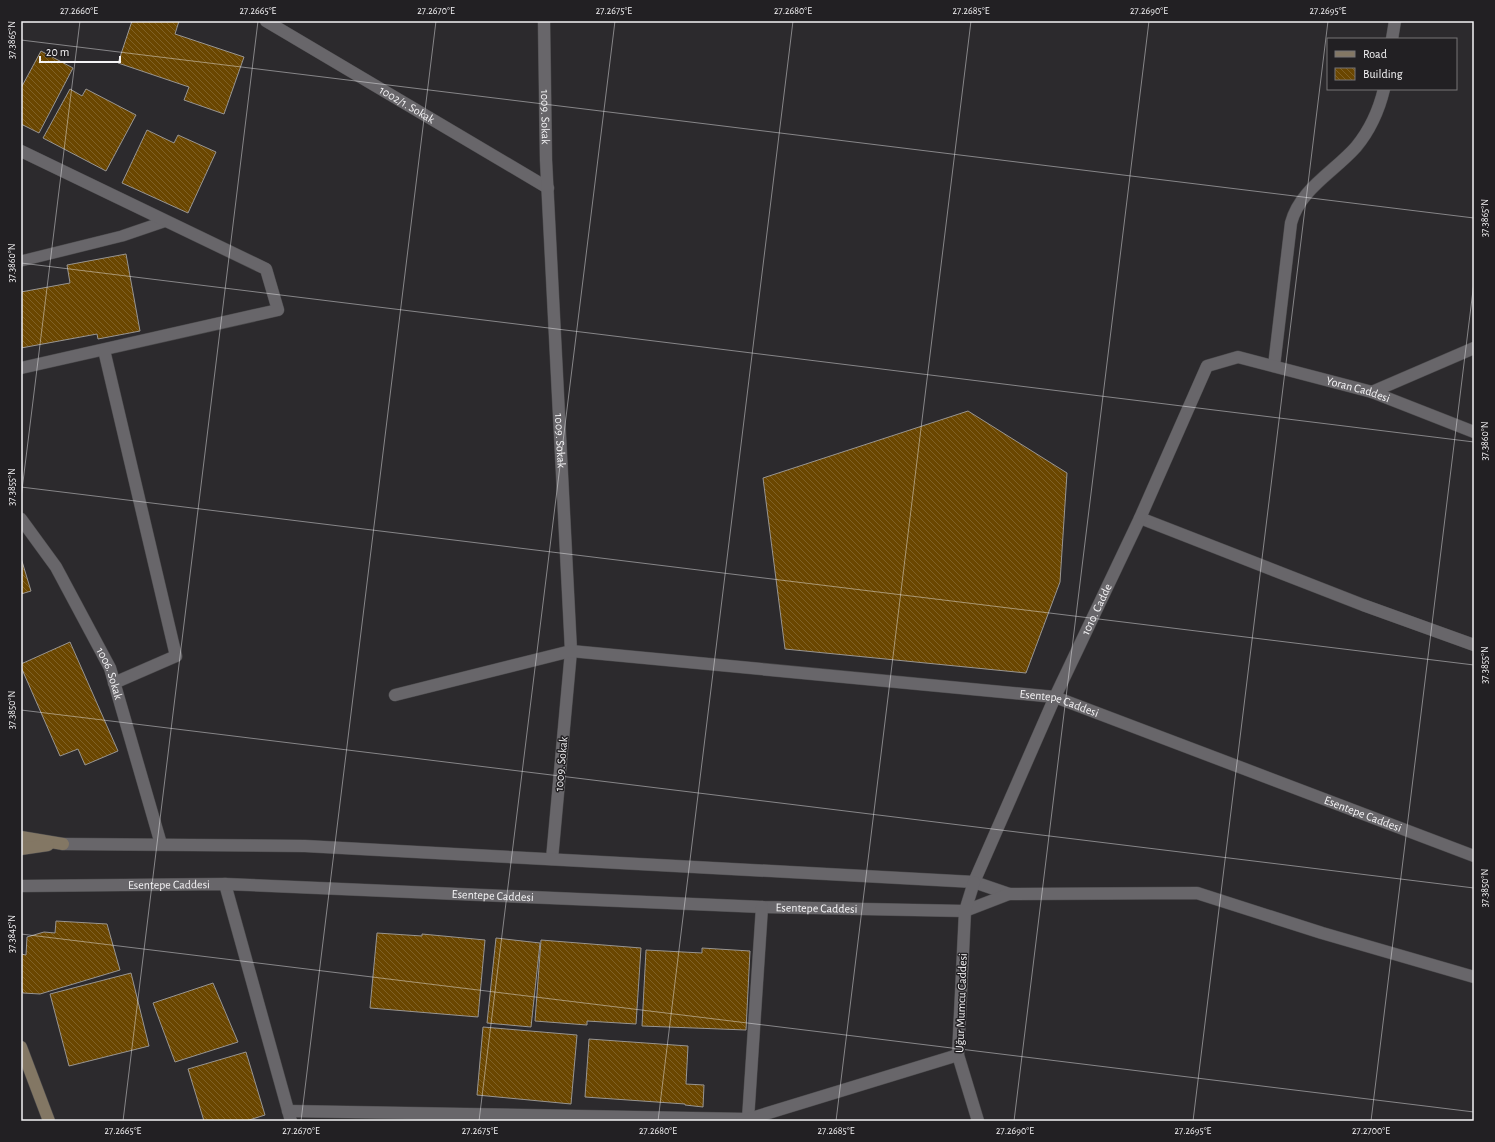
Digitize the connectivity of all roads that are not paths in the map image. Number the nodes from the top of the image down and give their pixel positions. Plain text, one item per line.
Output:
1 (267, 21) edge
2 (544, 21) edge
3 (1395, 21) edge
4 (1392, 38) edge
5 (1384, 90) edge
6 (21, 151) edge
7 (548, 188) junction
8 (166, 221) junction
9 (21, 261) edge
10 (1474, 348) edge
11 (104, 350) junction
12 (1238, 357) joint
13 (1274, 366) junction
14 (21, 368) edge
15 (1372, 392) junction
16 (1474, 432) edge
17 (1140, 518) junction
18 (21, 519) edge
19 (1474, 645) edge
20 (571, 651) junction
21 (114, 683) junction
22 (395, 695) dead end
23 (1055, 697) junction
24 (21, 837) edge
25 (63, 844) junction
26 (161, 844) junction
27 (21, 849) edge
28 (1474, 856) edge
29 (552, 859) junction
30 (974, 882) junction
31 (225, 884) junction
32 (21, 886) edge
33 (1009, 894) junction
34 (762, 906) junction
35 (965, 911) junction
36 (1474, 977) edge
37 (21, 1047) edge
38 (958, 1055) junction
39 (290, 1116) edge
40 (744, 1120) edge
41 (49, 1121) edge
42 (978, 1121) edge

1 - 7 street, 1002/1. Sokak
2 - 7 street, 1009. Sokak
3 - 4 street
5 - 13 street
6 - 8 street
7 - 20 street, 1009. Sokak
8 - 9 lane
8 - 11 street
10 - 15 street
11 - 14 street
11 - 21 street
12 - 13 street, Yoran Caddesi
12 - 17 street, 1010. Cadde
13 - 15 street, Yoran Caddesi
15 - 16 street, Yoran Caddesi
17 - 19 street
17 - 23 street, 1010. Cadde
18 - 21 street, 1006. Sokak
20 - 22 street, Esentepe Caddesi
20 - 23 street, Esentepe Caddesi
20 - 29 street, 1009. Sokak
21 - 26 street, 1006. Sokak
23 - 28 street, Esentepe Caddesi
23 - 30 street, 1010. Cadde
24 - 25 main road
25 - 26 street
25 - 27 main road
26 - 29 street
29 - 30 street
30 - 33 street
30 - 35 street, Uğur Mumcu Caddesi
31 - 32 street, Esentepe Caddesi
31 - 34 street, Esentepe Caddesi
31 - 39 street
33 - 35 street
33 - 36 street
34 - 35 street, Esentepe Caddesi
34 - 40 street
35 - 38 street, Uğur Mumcu Caddesi
37 - 41 main road
38 - 40 street
38 - 42 street, Uğur Mumcu Caddesi
39 - 40 street

